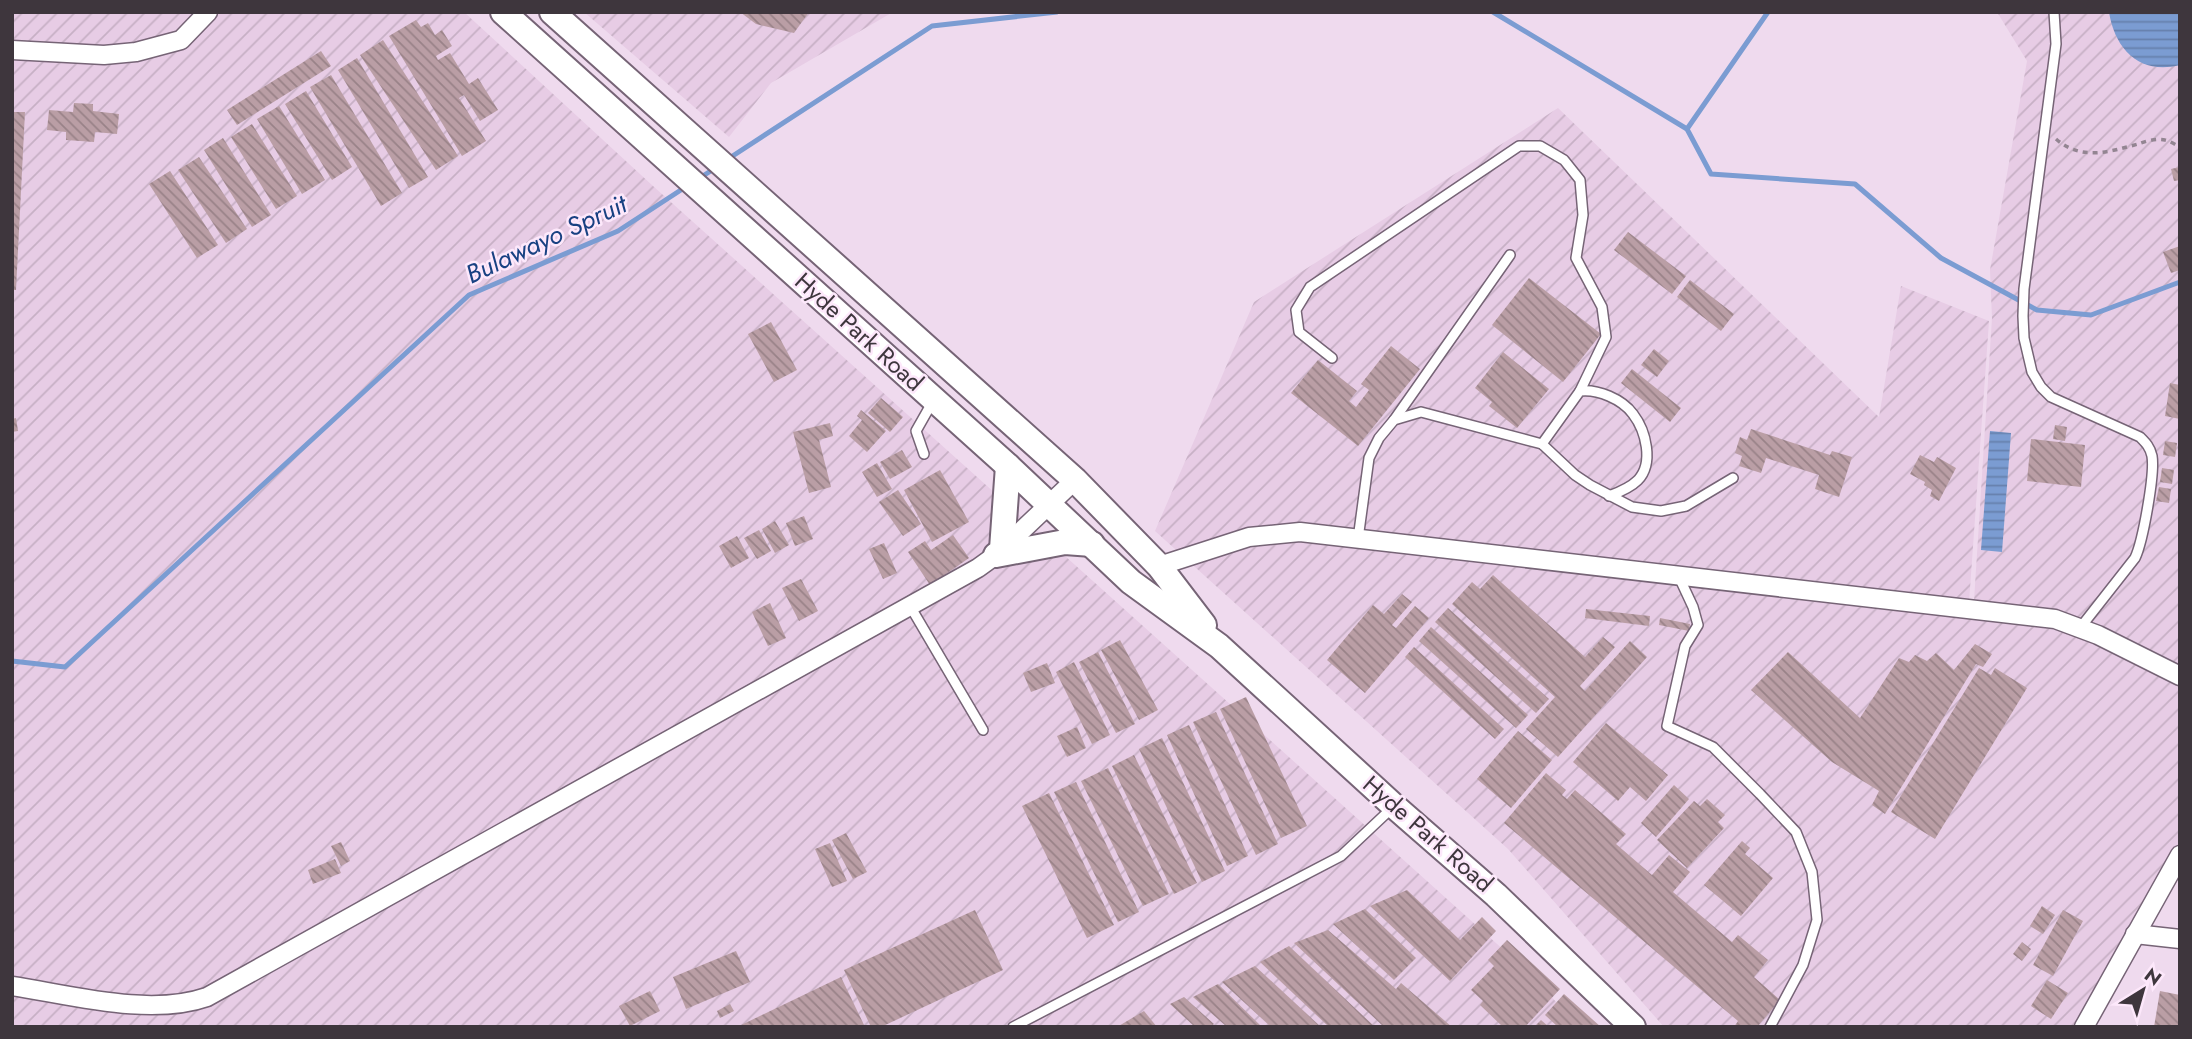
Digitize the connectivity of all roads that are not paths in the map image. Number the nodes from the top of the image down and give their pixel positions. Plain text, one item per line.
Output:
1 (208, 12) edge
2 (503, 12) edge
3 (552, 12) edge
4 (2054, 12) edge
5 (12, 50) edge
6 (1510, 255) dead end
7 (1332, 358) dead end
8 (970, 385) junction
9 (1580, 391) junction
10 (941, 405) junction
11 (1394, 420) junction
12 (1542, 444) junction
13 (924, 454) dead end
14 (1009, 466) junction
15 (1733, 478) dead end
16 (1075, 480) junction
17 (1609, 496) junction
18 (1049, 503) junction
19 (1357, 539) junction
20 (1092, 544) junction
21 (999, 552) junction
22 (1159, 566) junction
23 (1678, 575) junction
24 (910, 606) junction
25 (2080, 628) junction
26 (1219, 646) junction
27 (2180, 676) edge
28 (983, 730) dead end
29 (1394, 806) junction
30 (2180, 855) edge
31 (2134, 934) junction
32 (2180, 939) edge
33 (12, 986) edge
34 (1013, 1027) edge
35 (1633, 1027) edge
36 (1770, 1027) edge
37 (2084, 1027) edge

1 - 5 street
2 - 10 street, Hyde Park Road
3 - 8 street, Hyde Park Road
4 - 25 lane
6 - 11 lane
7 - 9 lane
8 - 10 street
8 - 16 street, Hyde Park Road
9 - 12 lane
9 - 17 lane
10 - 13 lane
10 - 14 street, Hyde Park Road
11 - 12 lane
11 - 19 lane
12 - 17 lane
14 - 18 street, Hyde Park Road
14 - 21 street
15 - 17 lane
16 - 18 street
16 - 22 street, Hyde Park Road
18 - 20 street, Hyde Park Road
18 - 21 street
19 - 22 street
19 - 23 street
20 - 21 street
20 - 26 street, Hyde Park Road
21 - 24 street
22 - 26 street, Hyde Park Road
23 - 25 street
23 - 36 lane
24 - 28 lane
24 - 33 street
25 - 27 street
26 - 29 street, Hyde Park Road
29 - 34 lane
29 - 35 street, Hyde Park Road
30 - 31 street
31 - 32 street
31 - 37 street

